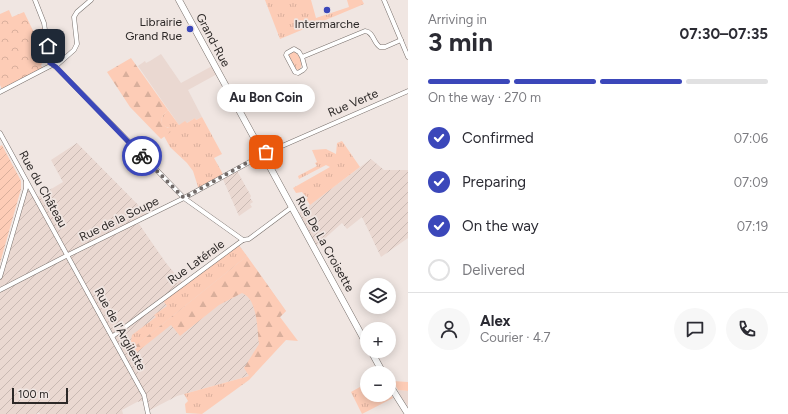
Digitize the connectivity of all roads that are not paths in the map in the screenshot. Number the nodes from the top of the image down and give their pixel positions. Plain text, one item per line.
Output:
1 (35, 0) edge
2 (91, 0) edge
3 (179, 0) edge
4 (384, 0) edge
5 (401, 40) junction
6 (302, 57) junction
7 (408, 57) edge
8 (52, 65) junction
9 (408, 91) edge
10 (0, 92) edge
11 (0, 133) edge
12 (263, 154) junction
13 (26, 180) junction
14 (184, 198) junction
15 (292, 207) junction
16 (243, 240) junction
17 (68, 255) junction
18 (0, 277) edge
19 (0, 290) edge
20 (360, 332) edge
21 (113, 336) junction
22 (396, 395) edge
23 (148, 414) edge
24 (408, 414) edge

1 - 8 street
2 - 8 street
3 - 12 main road, Grand-Rue
4 - 5 street
5 - 6 street
5 - 7 street
6 - 6 street
8 - 10 street
8 - 14 street
9 - 12 street, Rue Verte
11 - 13 street, Rue du Château
12 - 14 street, Rue de la Soupe
12 - 15 main road, Rue De La Croisette
13 - 17 street, Rue du Château
13 - 18 street
14 - 16 street
14 - 17 street, Rue de la Soupe
15 - 16 street, Rue Latérale
15 - 20 main road, Rue De La Croisette
16 - 21 street, Rue Latérale
17 - 19 street, Rue de la Soupe
17 - 21 street, Rue de l'Argilette
21 - 23 street, Rue de l'Argilette
22 - 24 main road

